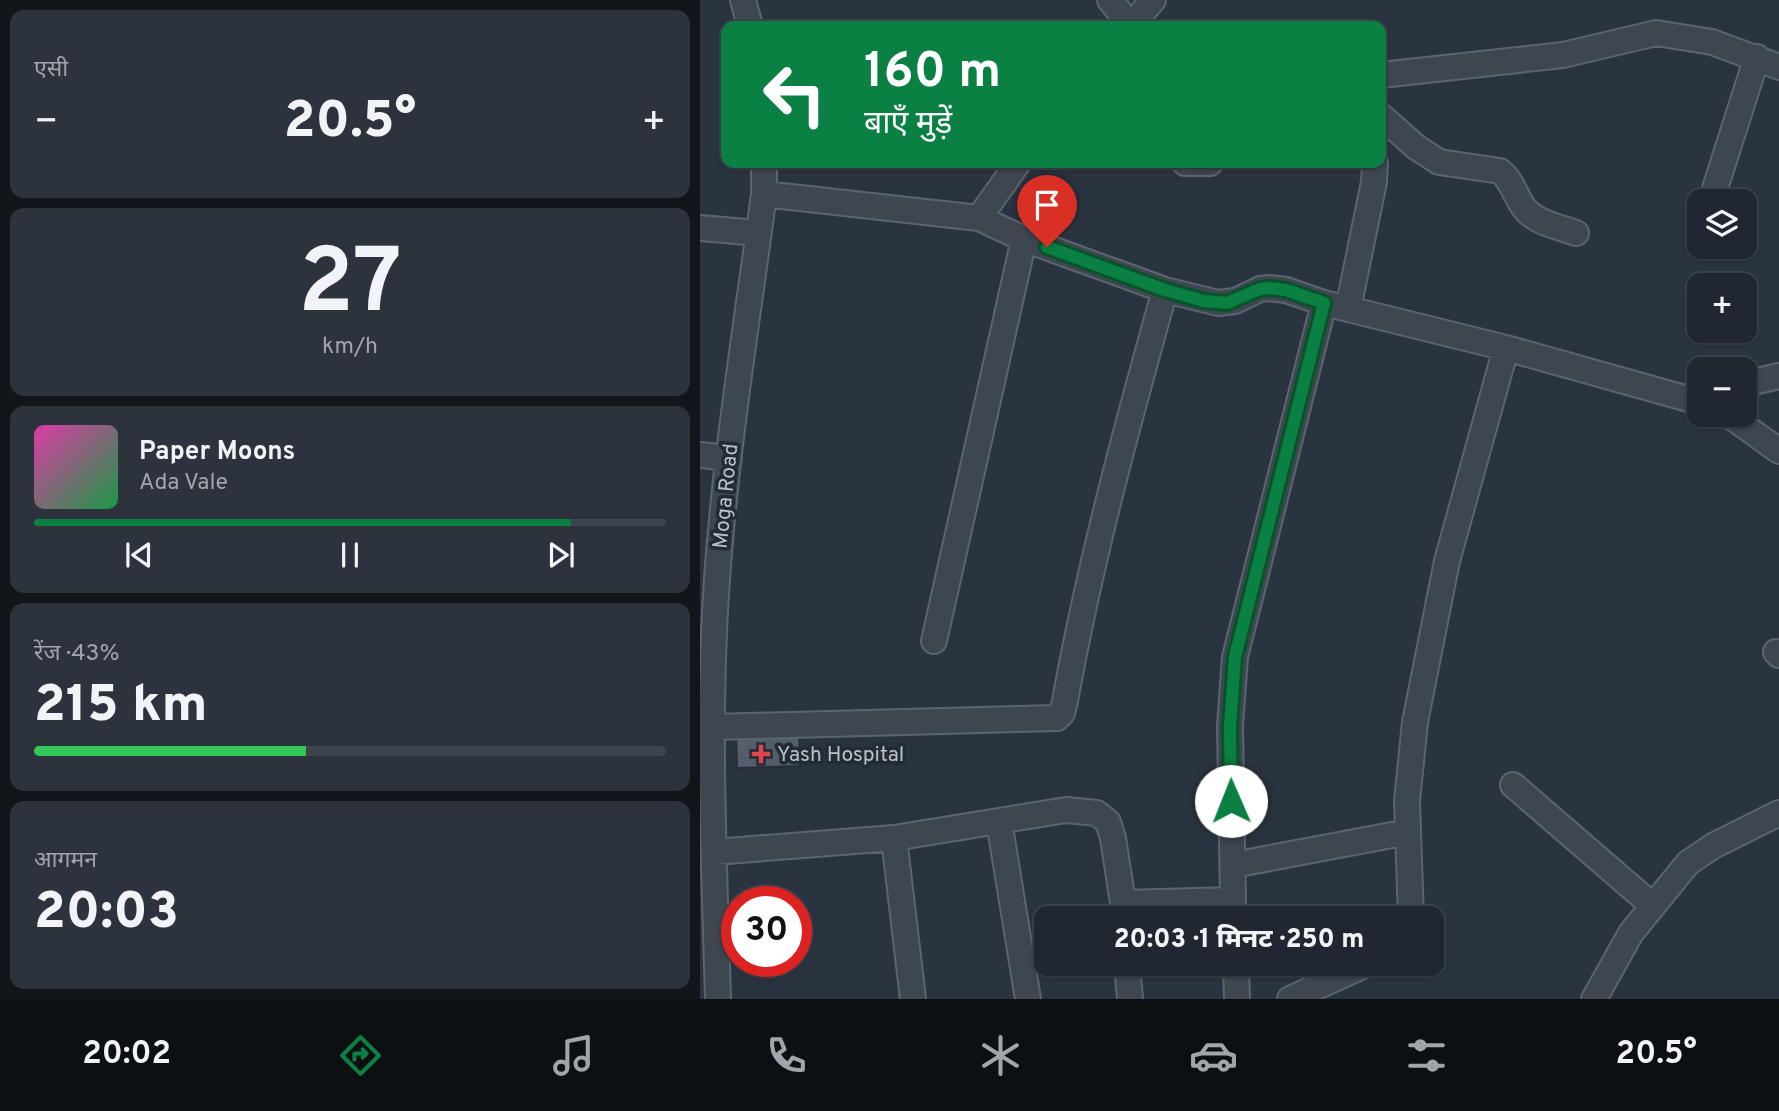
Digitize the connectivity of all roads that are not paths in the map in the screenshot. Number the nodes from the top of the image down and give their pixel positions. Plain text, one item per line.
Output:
1 (743, 0) edge
2 (1110, 0) edge
3 (1153, 0) edge
4 (749, 21) edge
5 (1128, 21) edge
6 (1136, 21) edge
7 (1768, 62) edge
8 (1386, 74) edge
9 (1386, 120) edge
10 (764, 168) edge
11 (1014, 168) edge
12 (1375, 168) edge
13 (1716, 189) edge
14 (764, 194) junction
15 (979, 218) junction
16 (700, 229) edge
17 (758, 233) junction
18 (1576, 233) dead end
19 (1024, 239) junction
20 (1165, 290) junction
21 (1336, 306) junction
22 (1506, 348) junction
23 (1779, 376) edge
24 (1757, 381) edge
25 (1687, 399) edge
26 (1746, 427) edge
27 (1779, 451) edge
28 (700, 455) edge
29 (729, 458) junction
30 (933, 642) dead end
31 (707, 716) edge
32 (1513, 785) dead end
33 (1779, 813) edge
34 (999, 821) junction
35 (1408, 832) junction
36 (894, 838) junction
37 (714, 852) junction
38 (1233, 864) junction
39 (1123, 906) edge
40 (1234, 906) edge
41 (1410, 906) edge
42 (1653, 906) junction
43 (1129, 976) edge
44 (1236, 976) edge
45 (1341, 976) edge
46 (718, 999) edge
47 (913, 999) edge
48 (1028, 999) edge
49 (1130, 999) edge
50 (1237, 999) edge
51 (1290, 999) edge
52 (1594, 999) edge

1 - 4 street
2 - 5 street
3 - 6 street
7 - 8 street
7 - 13 street
9 - 18 street
10 - 14 street, Moga Road
11 - 15 street
12 - 21 street
14 - 15 street
14 - 17 street, Moga Road
15 - 19 street
16 - 17 street
17 - 29 street, Moga Road
19 - 20 street
19 - 30 street
20 - 21 street
20 - 31 street
21 - 22 street
21 - 38 street
22 - 25 street
22 - 35 street
23 - 24 street
26 - 27 street
28 - 29 street
29 - 31 street, Moga Road
31 - 37 street, Moga Road
32 - 42 street
33 - 42 street
34 - 36 street
34 - 39 street
34 - 48 street
35 - 38 street
35 - 41 street
36 - 37 street
36 - 47 street
37 - 46 street, Moga Road
38 - 40 street
42 - 52 street
43 - 49 street
44 - 50 street
45 - 51 street

